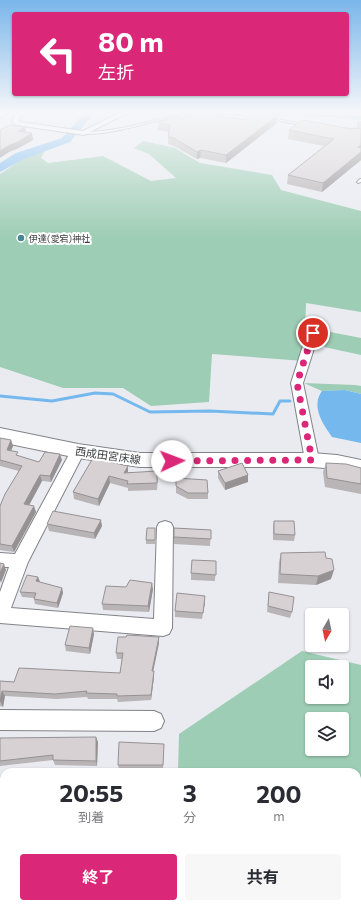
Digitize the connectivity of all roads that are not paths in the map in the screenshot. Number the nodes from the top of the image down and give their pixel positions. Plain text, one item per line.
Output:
1 (313, 333) dead end
2 (0, 435) edge
3 (78, 451) junction
4 (312, 460) junction
5 (361, 467) edge
6 (165, 527) dead end
7 (0, 560) edge
8 (20, 561) junction
9 (0, 615) edge
10 (0, 720) edge
11 (154, 721) dead end

1 - 4 street
2 - 3 main road, 西成田宮床線
3 - 4 main road, 西成田宮床線
3 - 8 street
4 - 5 main road, 西成田宮床線
6 - 9 street
7 - 8 street
8 - 9 street
10 - 11 street

